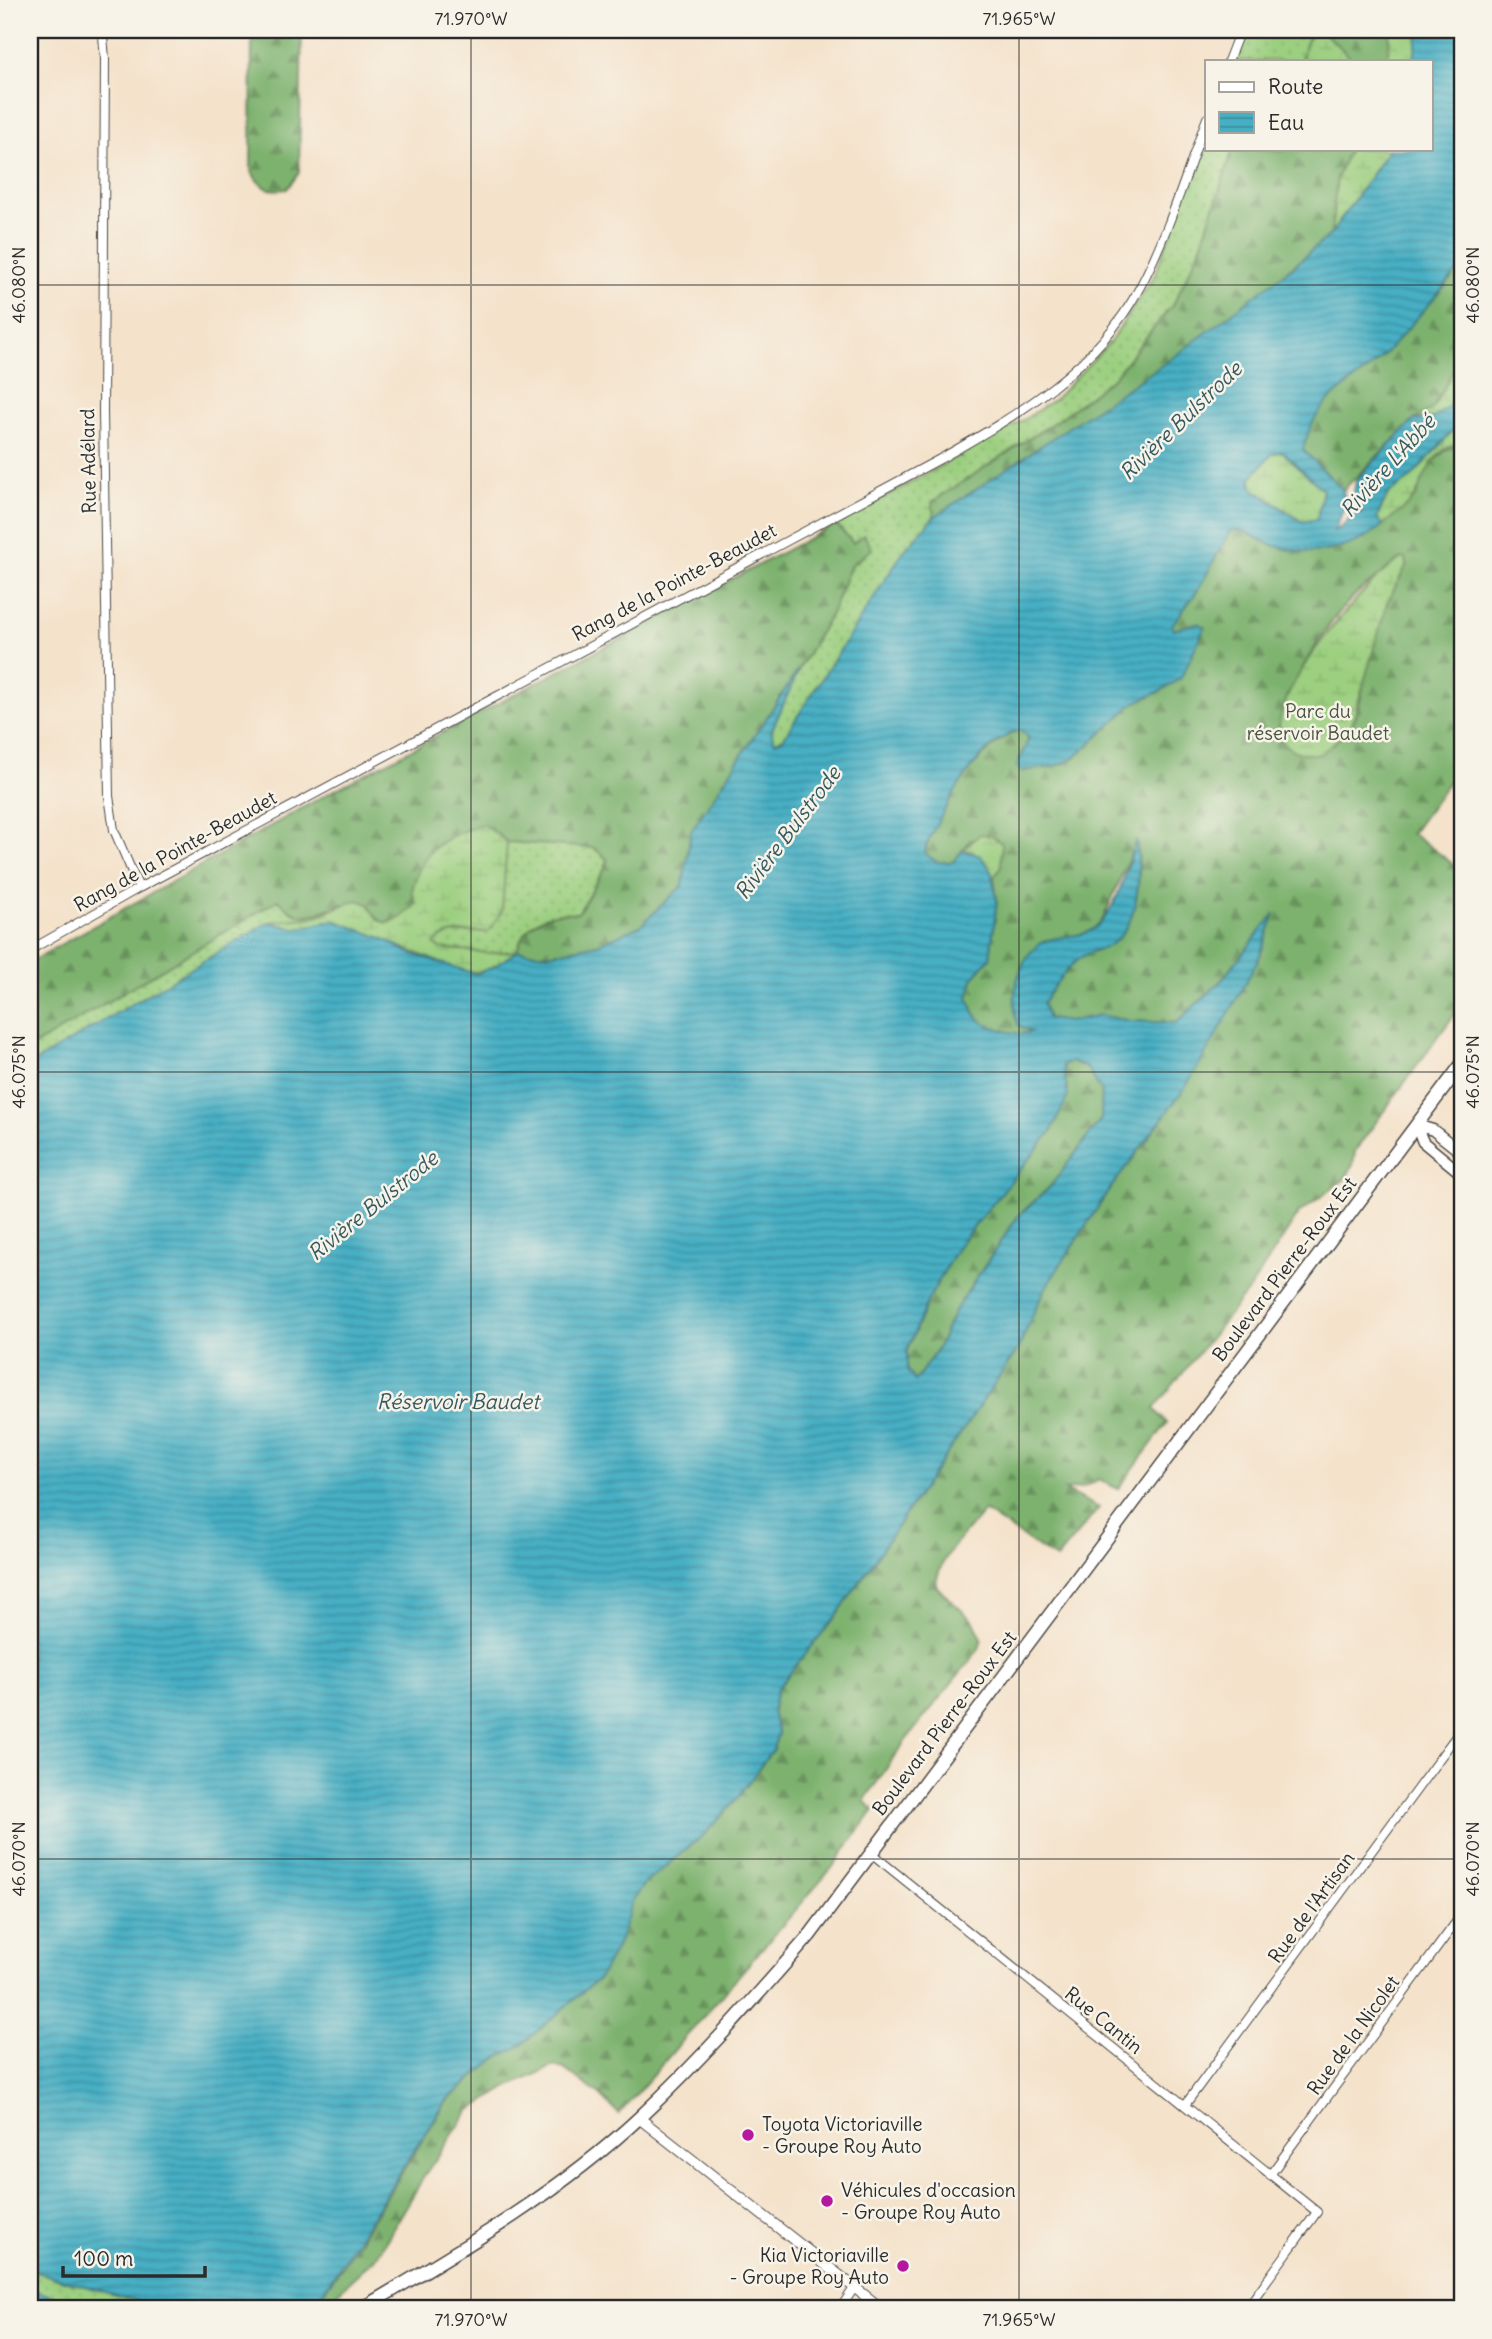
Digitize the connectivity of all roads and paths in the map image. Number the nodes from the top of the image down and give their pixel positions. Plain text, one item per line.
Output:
1 (99, 30) edge
2 (1240, 30) edge
3 (1228, 60) edge
4 (1205, 123) edge
5 (139, 888) junction
6 (30, 950) edge
7 (1462, 1064) edge
8 (1416, 1125) junction
9 (1462, 1153) edge
10 (1462, 1174) edge
11 (1462, 1728) edge
12 (871, 1853) junction
13 (1462, 1914) edge
14 (1185, 2105) junction
15 (639, 2118) junction
16 (1270, 2175) junction
17 (1462, 2249) edge
18 (1461, 2267) edge
19 (854, 2288) junction
20 (361, 2309) edge
21 (840, 2309) edge
22 (882, 2309) edge
23 (1246, 2309) edge

1 - 5 street, Rue Adélard
2 - 3 street
4 - 5 street, Rang de la Pointe-Beaudet
5 - 6 street, Rang de la Pointe-Beaudet
7 - 8 main road, Boulevard Pierre-Roux Est
8 - 9 main road
8 - 10 main road
8 - 12 main road, Boulevard Pierre-Roux Est
11 - 14 street, Rue de l'Artisan
12 - 14 street, Rue Cantin
12 - 15 main road, Boulevard Pierre-Roux Est
13 - 16 street, Rue de la Nicolet
14 - 16 street, Rue Cantin
15 - 19 street
15 - 20 main road, Boulevard Pierre-Roux Est
16 - 23 street, Rue Cantin
17 - 18 street
19 - 21 street
19 - 22 street

